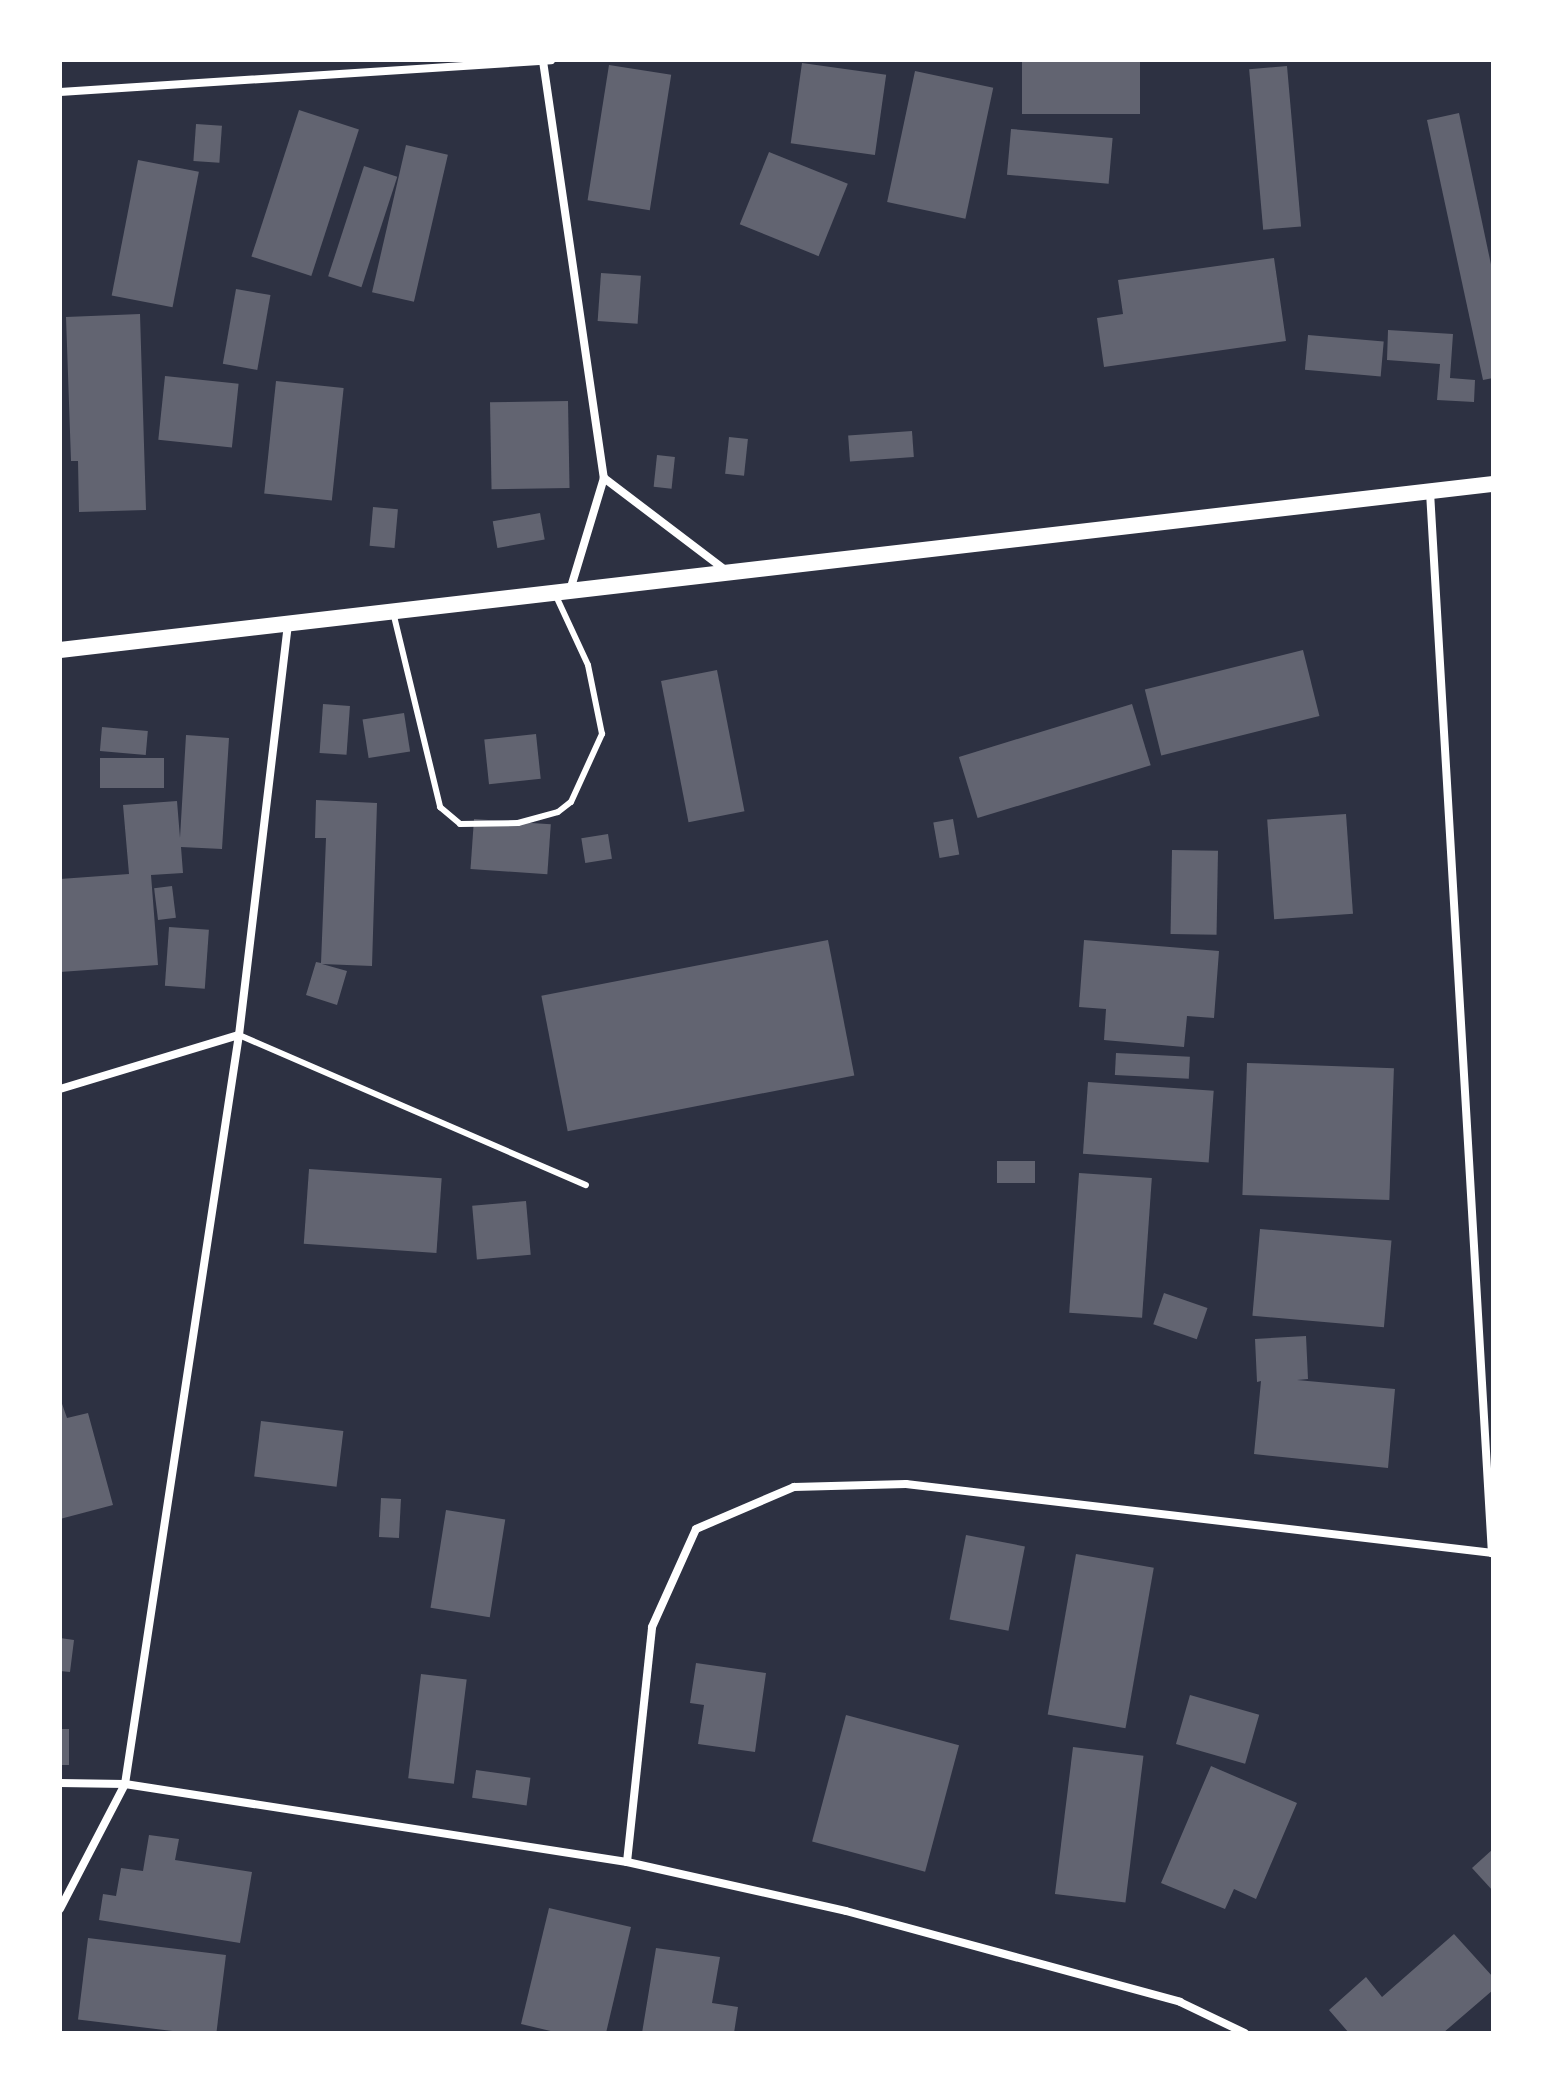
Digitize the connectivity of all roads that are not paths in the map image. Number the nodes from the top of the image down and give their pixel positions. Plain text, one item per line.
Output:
1 (551, 60) edge
2 (543, 61) edge
3 (60, 92) edge
4 (604, 478) junction
5 (1493, 484) edge
6 (1430, 491) junction
7 (725, 570) junction
8 (571, 587) junction
9 (552, 590) junction
10 (393, 612) junction
11 (288, 626) junction
12 (60, 650) edge
13 (239, 1035) junction
14 (60, 1089) edge
15 (586, 1185) dead end
16 (1492, 1553) edge
17 (60, 1783) edge
18 (125, 1784) junction
19 (627, 1862) junction
20 (60, 1909) edge
21 (1245, 2033) edge

1 - 2 street
2 - 3 street
2 - 4 street
4 - 7 street
4 - 8 street
5 - 6 main road
6 - 7 main road
6 - 16 street
7 - 8 main road
8 - 9 main road
9 - 10 main road
9 - 10 lane
10 - 11 main road
11 - 12 main road
11 - 13 street
13 - 14 street
13 - 15 lane
13 - 18 street
16 - 19 street
17 - 18 street
18 - 19 street
18 - 20 street
19 - 21 street

